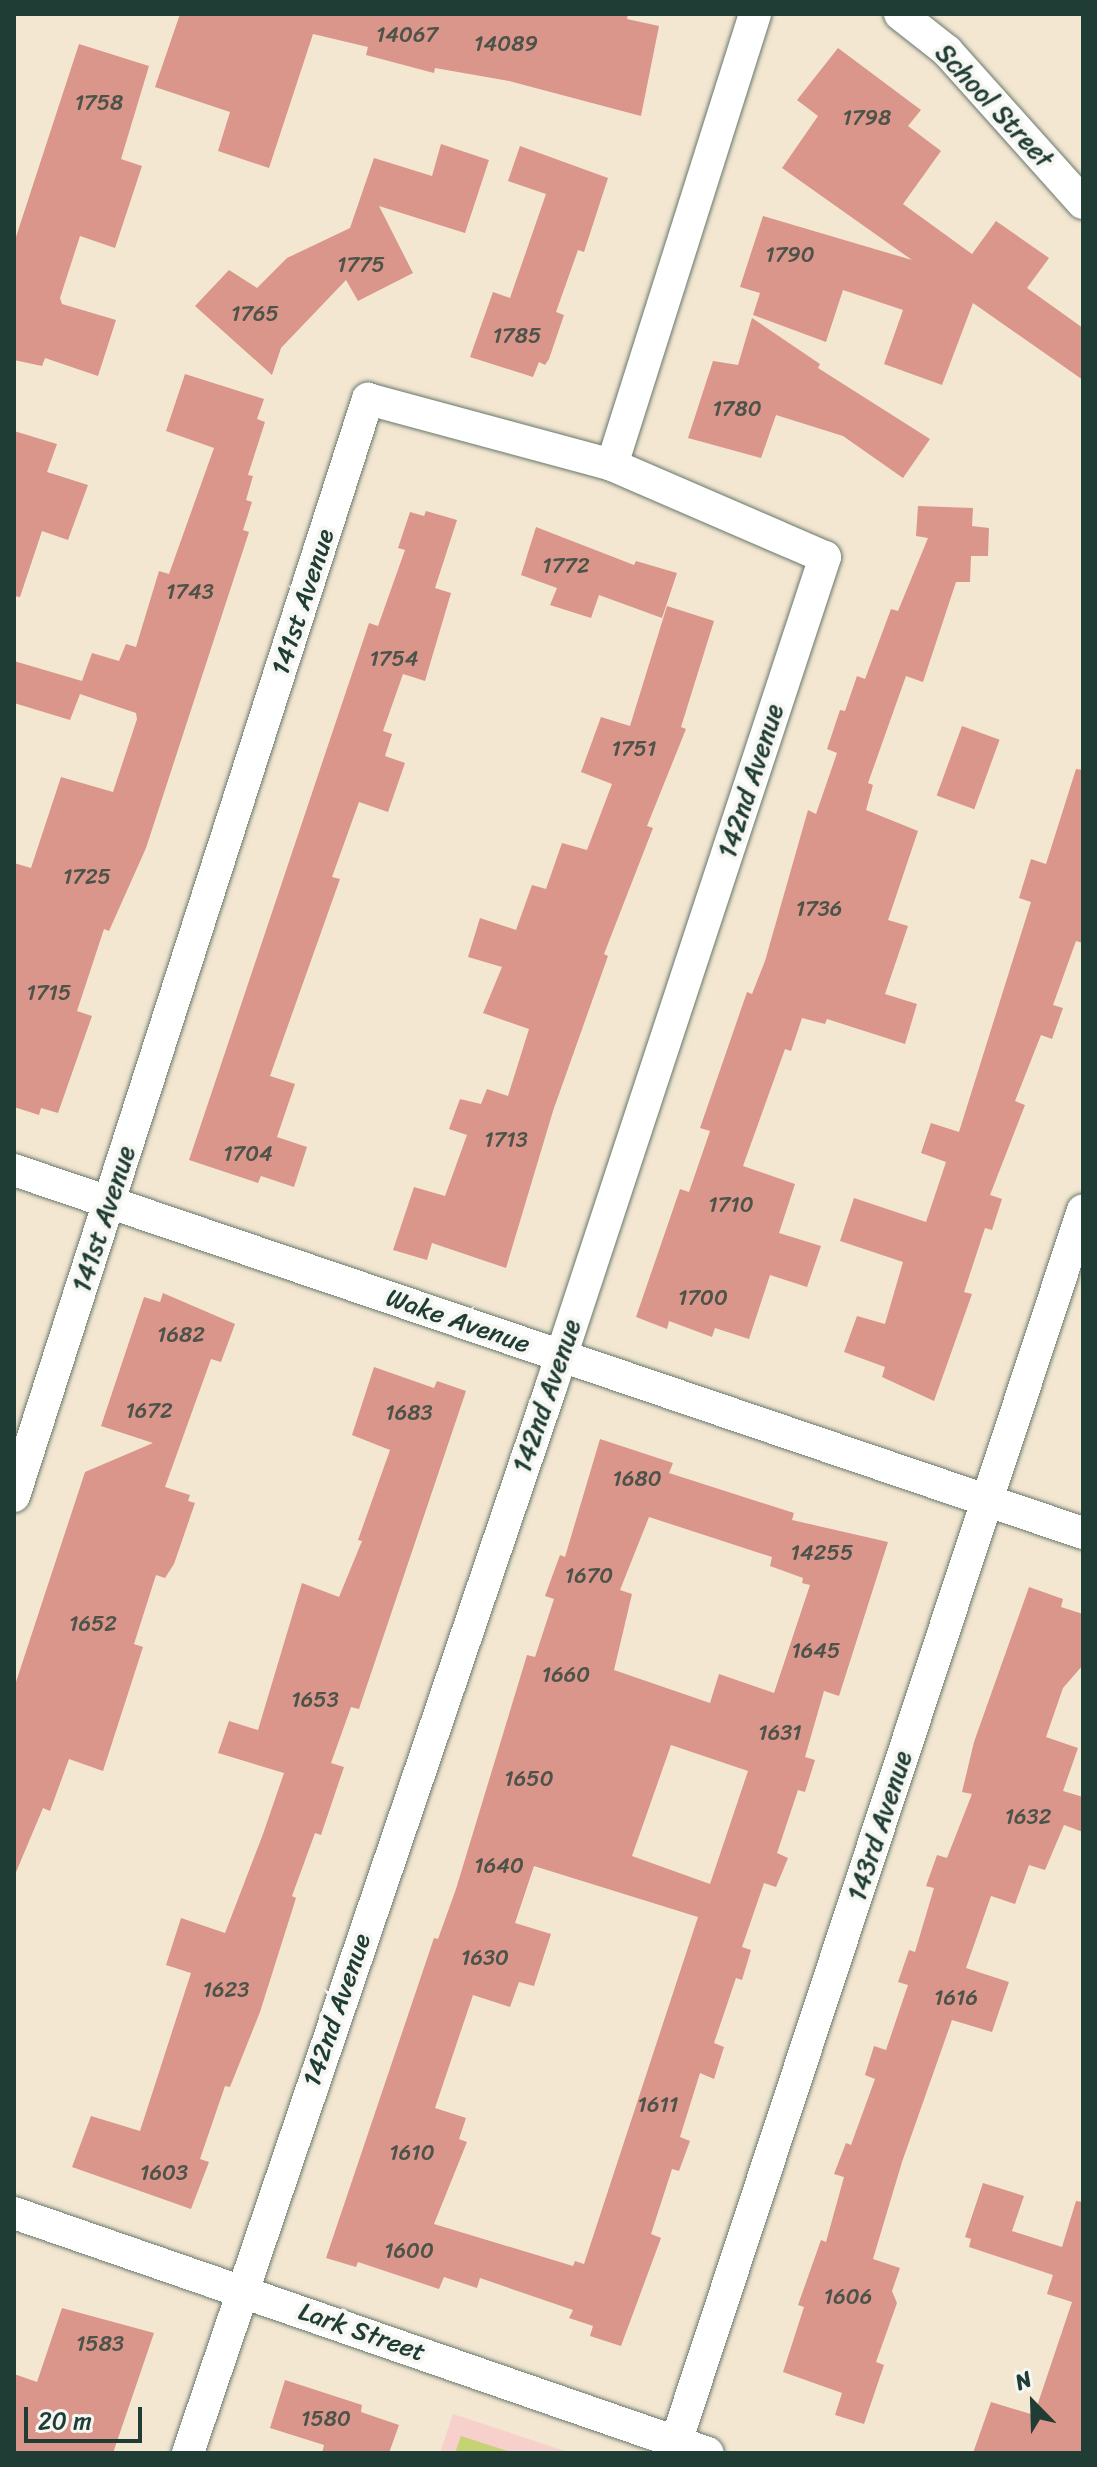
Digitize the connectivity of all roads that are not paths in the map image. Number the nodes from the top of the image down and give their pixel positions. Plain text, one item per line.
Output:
1 (755, 14) edge
2 (900, 14) edge
3 (1083, 203) edge
4 (612, 465) junction
5 (14, 1170) edge
6 (110, 1202) junction
7 (1083, 1210) edge
8 (561, 1356) junction
9 (14, 1496) edge
10 (988, 1501) junction
11 (1083, 1533) edge
12 (14, 2213) edge
13 (242, 2290) junction
14 (676, 2442) junction
15 (188, 2453) edge
16 (708, 2453) edge

1 - 4 street
2 - 3 street, School Street
4 - 6 street, 141st Avenue
4 - 8 street, 142nd Avenue
5 - 6 street, Wake Avenue
6 - 8 street, Wake Avenue
6 - 9 street, 141st Avenue
7 - 10 street, 143rd Avenue
8 - 10 street, Wake Avenue
8 - 13 street, 142nd Avenue
10 - 11 street, Wake Avenue
10 - 14 street, 143rd Avenue
12 - 13 street, Lark Street
13 - 14 street, Lark Street
13 - 15 street, 142nd Avenue
14 - 16 street, Lark Street

